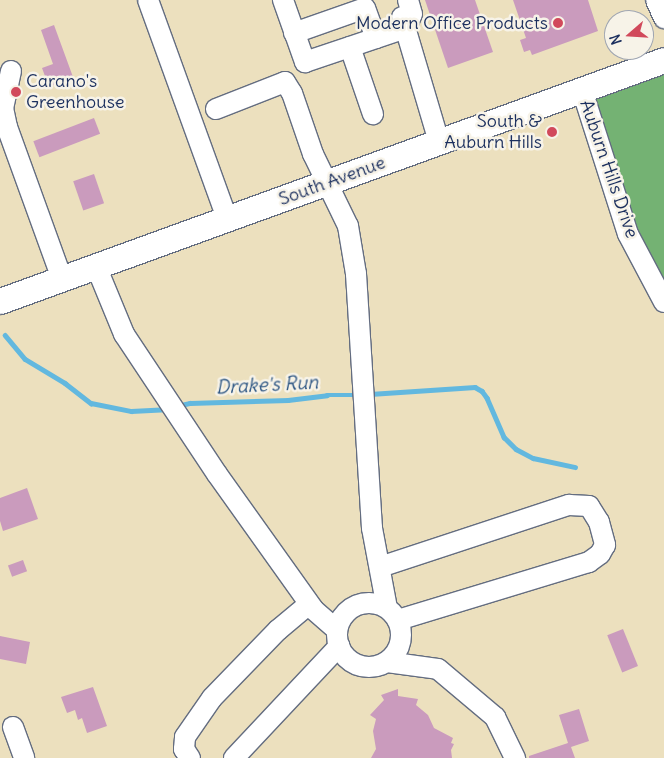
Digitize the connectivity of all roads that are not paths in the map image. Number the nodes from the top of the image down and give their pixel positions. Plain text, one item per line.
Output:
1 (148, 0) edge
2 (283, 0) edge
3 (397, 0) edge
4 (408, 0) edge
5 (416, 0) edge
6 (656, 0) edge
7 (664, 18) edge
8 (407, 32) junction
9 (294, 33) junction
10 (376, 38) junction
11 (350, 47) junction
12 (664, 60) edge
13 (11, 71) dead end
14 (582, 90) junction
15 (216, 109) dead end
16 (372, 114) dead end
17 (439, 142) junction
18 (328, 182) junction
19 (227, 218) junction
20 (96, 266) junction
21 (62, 279) junction
22 (0, 301) edge
23 (664, 302) edge
24 (380, 567) junction
25 (309, 604) junction
26 (393, 614) junction
27 (338, 638) junction
28 (387, 662) junction
29 (13, 728) dead end
30 (24, 758) edge
31 (190, 758) edge
32 (234, 758) edge
33 (515, 758) edge

1 - 19 street
2 - 9 street
3 - 8 street
4 - 8 street
5 - 8 street
6 - 7 street
8 - 10 street
8 - 17 street
9 - 10 street
9 - 11 street
10 - 11 street
11 - 16 street
12 - 14 main road, South Avenue
13 - 21 street
14 - 17 main road, South Avenue
14 - 23 street, Auburn Hills Drive
15 - 18 street
17 - 18 main road, South Avenue
18 - 19 main road, South Avenue
18 - 24 street
19 - 20 main road, South Avenue
20 - 21 main road, South Avenue
20 - 25 street
21 - 22 main road, South Avenue
24 - 26 street
24 - 26 street
25 - 27 street
25 - 31 street
26 - 27 street
26 - 28 street
27 - 28 street
27 - 32 street
28 - 33 street
29 - 30 street

